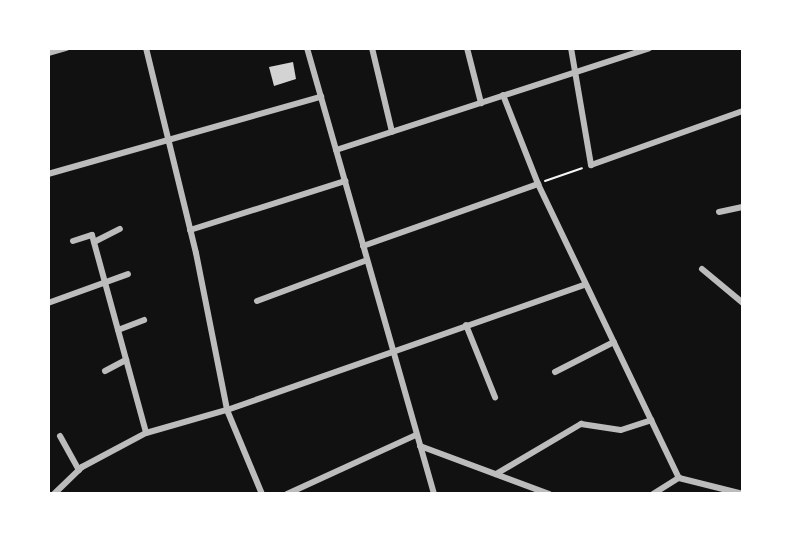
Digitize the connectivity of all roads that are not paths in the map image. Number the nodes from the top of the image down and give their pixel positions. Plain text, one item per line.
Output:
1 (66, 48) edge
2 (146, 48) edge
3 (307, 48) edge
4 (372, 48) edge
5 (467, 48) edge
6 (571, 48) edge
7 (649, 48) edge
8 (48, 52) edge
9 (576, 72) junction
10 (503, 95) junction
11 (321, 97) junction
12 (481, 103) junction
13 (743, 111) edge
14 (392, 132) junction
15 (168, 139) junction
16 (336, 150) junction
17 (48, 174) edge
18 (345, 181) junction
19 (538, 183) junction
20 (743, 207) edge
21 (719, 212) dead end
22 (120, 229) dead end
23 (190, 230) junction
24 (93, 239) junction
25 (73, 241) dead end
26 (363, 246) junction
27 (367, 261) junction
28 (702, 269) dead end
29 (128, 274) dead end
30 (105, 282) junction
31 (586, 284) junction
32 (257, 301) dead end
33 (48, 303) edge
34 (743, 303) edge
35 (144, 320) dead end
36 (466, 325) junction
37 (118, 330) junction
38 (614, 342) junction
39 (393, 350) junction
40 (126, 360) junction
41 (105, 371) dead end
42 (555, 372) dead end
43 (495, 398) dead end
44 (227, 410) junction
45 (651, 420) junction
46 (146, 433) junction
47 (416, 435) junction
48 (60, 436) dead end
49 (420, 446) junction
50 (79, 470) junction
51 (496, 474) junction
52 (679, 478) junction
53 (715, 490) edge
54 (54, 494) edge
55 (262, 494) edge
56 (287, 494) edge
57 (434, 494) edge
58 (549, 494) edge
59 (653, 494) edge
60 (743, 494) edge

1 - 8 street
2 - 15 street
3 - 11 street
4 - 14 street
5 - 12 street
6 - 9 street
7 - 9 street
9 - 10 street
9 - 13 street
10 - 12 street
10 - 19 street
11 - 15 street
11 - 16 street
12 - 14 street
14 - 16 street
15 - 17 street
15 - 23 street
16 - 18 street
18 - 23 street
18 - 26 street
19 - 26 street
19 - 31 street
20 - 21 street
22 - 24 street
23 - 44 street
24 - 25 street
24 - 30 street
26 - 27 street
27 - 32 street
27 - 39 street
28 - 34 street
29 - 30 street
30 - 33 street
30 - 37 street
31 - 36 street
31 - 38 street
35 - 37 street
36 - 39 street
36 - 43 street
37 - 40 street
38 - 42 street
38 - 45 street
39 - 44 street
39 - 47 street
40 - 41 street
40 - 46 street
44 - 46 street
44 - 55 street
45 - 51 street
45 - 52 street
46 - 50 street
47 - 49 street
47 - 56 street
48 - 50 street
49 - 51 street
49 - 57 street
50 - 54 street
51 - 58 street
52 - 53 street
52 - 59 street
53 - 60 street

